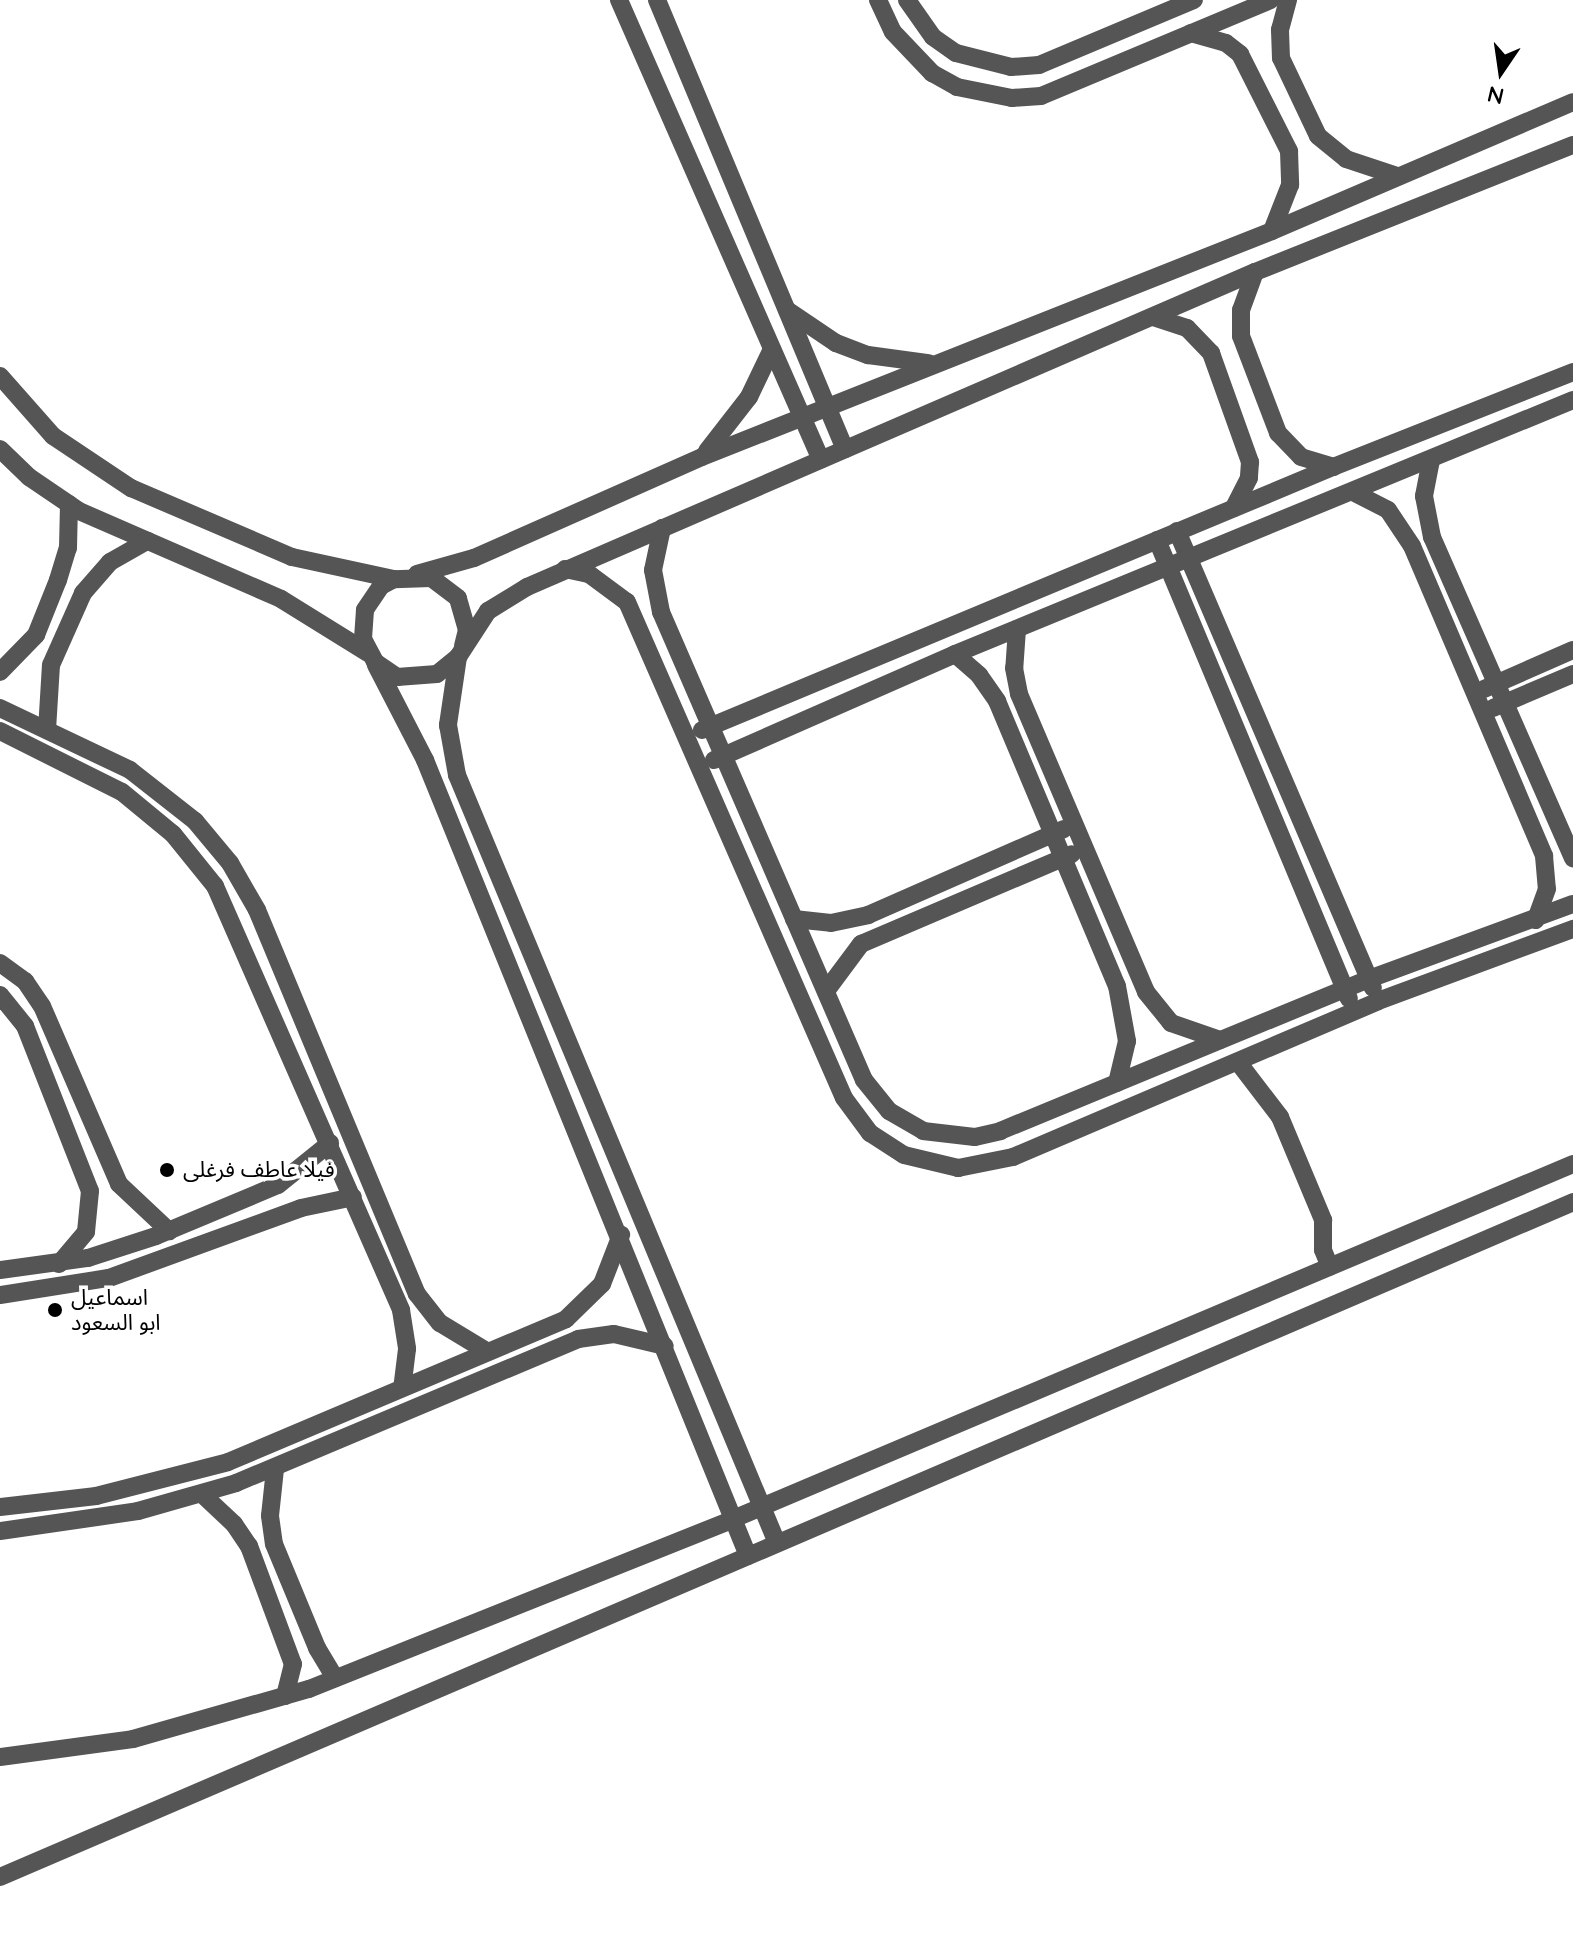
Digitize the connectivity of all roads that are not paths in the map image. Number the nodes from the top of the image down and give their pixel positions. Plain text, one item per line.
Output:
1 (619, 0) edge
2 (657, 0) edge
3 (878, 0) edge
4 (907, 0) edge
5 (1271, 0) edge
6 (1288, 0) edge
7 (1184, 1) edge
8 (1191, 33) junction
9 (1573, 102) edge
10 (1573, 145) edge
11 (1397, 176) junction
12 (1272, 231) junction
13 (1255, 272) junction
14 (783, 307) junction
15 (1153, 317) junction
16 (772, 349) junction
17 (935, 363) junction
18 (1573, 372) edge
19 (0, 376) edge
20 (1573, 400) edge
21 (826, 407) junction
22 (801, 417) junction
23 (0, 449) edge
24 (845, 449) junction
25 (702, 457) junction
26 (821, 460) junction
27 (1431, 460) junction
28 (1333, 467) junction
29 (1353, 492) junction
30 (69, 504) junction
31 (1234, 508) junction
32 (662, 528) junction
33 (1177, 531) junction
34 (1157, 540) junction
35 (147, 541) junction
36 (1189, 559) junction
37 (1168, 567) junction
38 (565, 569) junction
39 (414, 575) junction
40 (394, 579) junction
41 (1017, 629) junction
42 (1573, 650) edge
43 (460, 651) junction
44 (955, 654) junction
45 (372, 657) junction
46 (0, 672) edge
47 (1573, 674) edge
48 (1495, 684) junction
49 (1475, 693) junction
50 (1504, 704) junction
51 (0, 708) edge
52 (1483, 713) junction
53 (711, 726) junction
54 (47, 730) junction
55 (0, 731) edge
56 (688, 736) junction
57 (724, 756) junction
58 (701, 766) junction
59 (1074, 825) junction
60 (1053, 834) junction
61 (1084, 849) junction
62 (1063, 857) junction
63 (1573, 858) edge
64 (1573, 904) edge
65 (794, 919) junction
66 (1536, 920) junction
67 (1573, 929) edge
68 (0, 963) edge
69 (1369, 979) junction
70 (1345, 988) junction
71 (826, 991) junction
72 (0, 995) edge
73 (1378, 1001) junction
74 (1355, 1011) junction
75 (1220, 1040) junction
76 (1238, 1062) junction
77 (1110, 1086) junction
78 (889, 1111) junction
79 (1113, 1114) junction
80 (870, 1133) junction
81 (330, 1143) junction
82 (1573, 1164) edge
83 (353, 1197) junction
84 (1573, 1202) edge
85 (169, 1231) junction
86 (621, 1235) junction
87 (59, 1264) junction
88 (1330, 1267) junction
89 (0, 1270) edge
90 (0, 1295) edge
91 (665, 1346) junction
92 (488, 1352) junction
93 (402, 1388) junction
94 (275, 1469) junction
95 (202, 1494) junction
96 (762, 1506) junction
97 (0, 1507) edge
98 (733, 1519) junction
99 (0, 1531) edge
100 (777, 1543) junction
101 (748, 1556) junction
102 (335, 1678) junction
103 (285, 1696) junction
104 (0, 1757) edge
105 (0, 1877) edge

1 - 16 street
2 - 14 street
3 - 8 street
4 - 7 street
5 - 8 street
6 - 11 street
8 - 12 street
9 - 11 street
10 - 13 street
11 - 12 street
12 - 17 street
13 - 15 street
13 - 28 street
14 - 17 street
14 - 21 street
15 - 24 street
15 - 31 street
16 - 22 street
16 - 25 street
17 - 21 street
18 - 28 street
19 - 40 street
20 - 27 street
21 - 22 street
21 - 24 street
22 - 25 street
22 - 26 street
23 - 30 street
24 - 26 street
25 - 39 street
26 - 32 street
27 - 29 street
27 - 48 street
28 - 31 street
29 - 36 street
29 - 49 street
30 - 35 street
30 - 46 street
31 - 33 street
32 - 38 street
32 - 53 street
33 - 34 street
33 - 36 street
34 - 37 street
34 - 53 street
35 - 45 street
35 - 54 street
36 - 37 street
36 - 69 street
37 - 41 street
37 - 70 street
38 - 43 street
38 - 56 street
39 - 40 street
39 - 43 street
40 - 45 street
41 - 44 street
41 - 59 street
42 - 48 street
43 - 45 street
43 - 96 street
44 - 57 street
44 - 60 street
45 - 86 street
47 - 50 street
48 - 49 street
48 - 50 street
49 - 52 street
50 - 52 street
50 - 63 street
51 - 54 street
52 - 66 street
53 - 56 street
53 - 57 street
54 - 92 street
55 - 81 street
56 - 58 street
57 - 58 street
57 - 65 street
58 - 80 street
59 - 60 street
59 - 61 street
60 - 62 street
60 - 65 street
61 - 62 street
61 - 75 street
62 - 71 street
62 - 77 street
64 - 66 street
65 - 71 street
66 - 69 street
67 - 73 street
68 - 85 street
69 - 70 street
69 - 73 street
70 - 74 street
70 - 75 street
71 - 78 street
72 - 87 street
73 - 74 street
74 - 76 street
75 - 77 street
76 - 79 street
76 - 88 street
77 - 78 street
77 - 79 street
78 - 80 street
79 - 80 street
81 - 83 street
81 - 85 street
82 - 88 street
83 - 90 street
83 - 93 street
84 - 100 street
85 - 87 street
86 - 91 street
86 - 92 street
87 - 89 street
88 - 96 street
91 - 94 street
91 - 98 street
92 - 93 street
93 - 97 street
94 - 95 street
94 - 102 street
95 - 99 street
95 - 103 street
96 - 98 street
96 - 100 street
98 - 101 street
98 - 102 street
100 - 101 street
101 - 105 street
102 - 103 street
103 - 104 street

